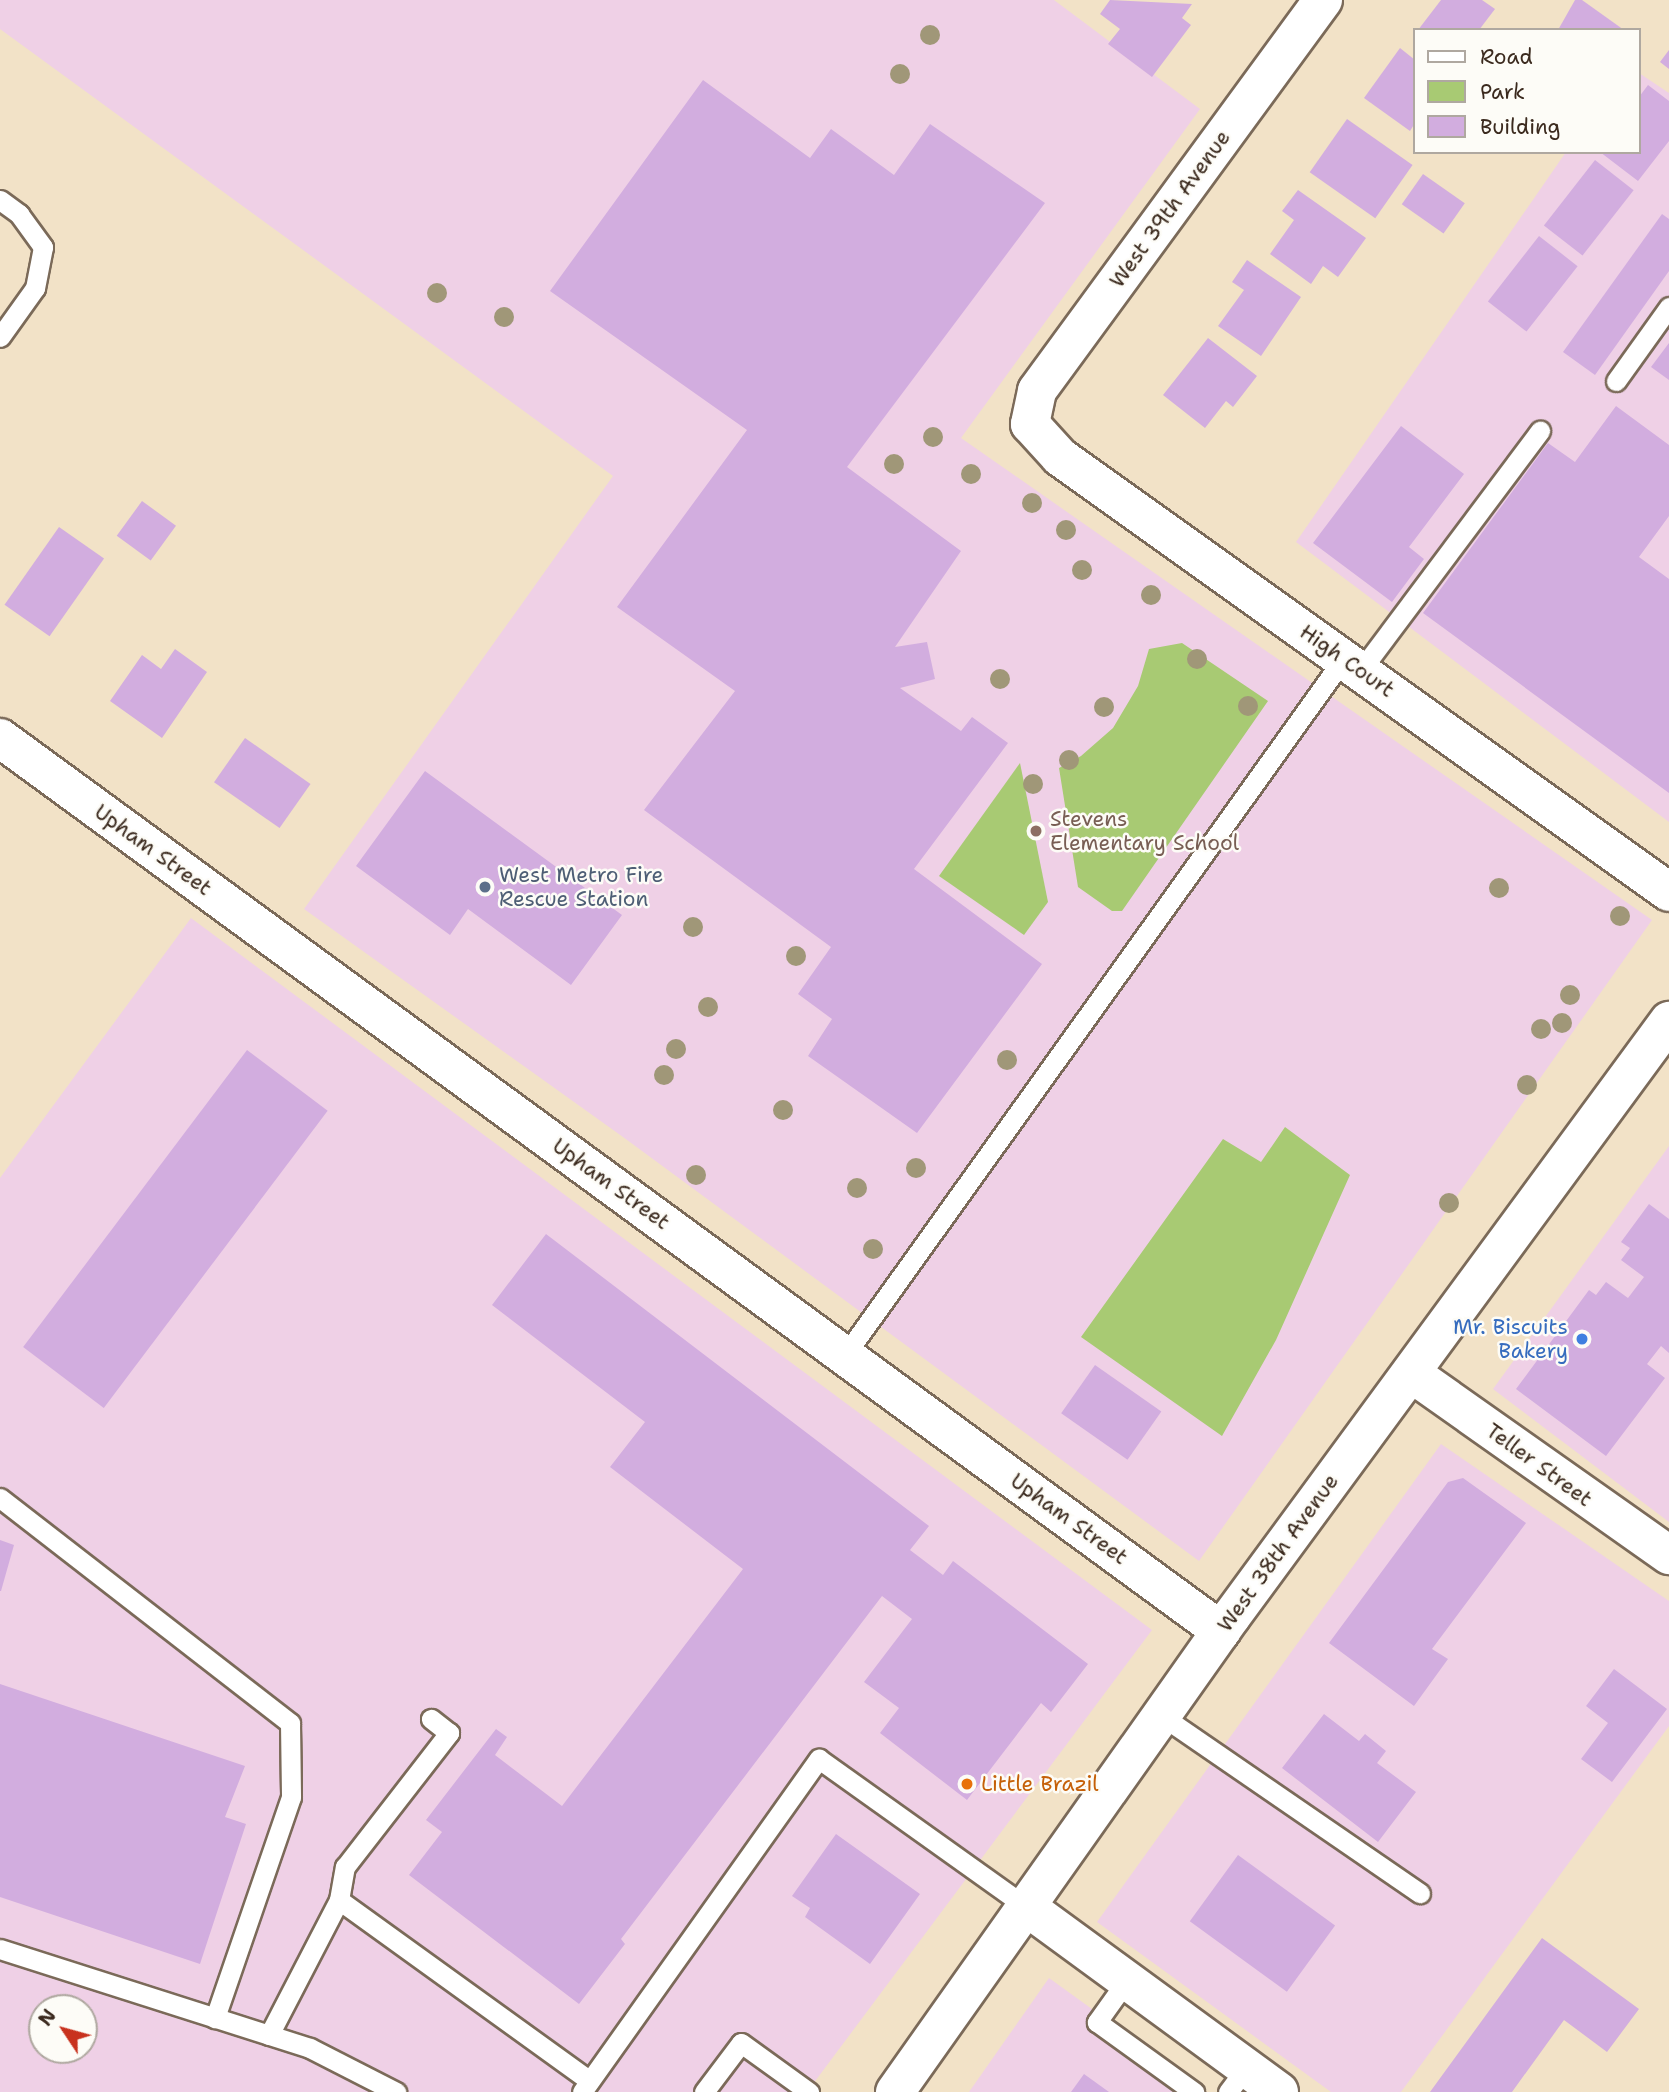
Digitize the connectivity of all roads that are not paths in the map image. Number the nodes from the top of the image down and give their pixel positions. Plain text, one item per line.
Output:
1 (1323, 0) edge
2 (0, 200) edge
3 (1669, 307) edge
4 (0, 337) edge
5 (1616, 381) dead end
6 (1030, 424) joint
7 (1540, 431) dead end
8 (1352, 664) junction
9 (0, 738) edge
10 (1669, 892) edge
11 (1669, 1021) edge
12 (845, 1355) junction
13 (1411, 1373) junction
14 (0, 1498) edge
15 (1669, 1555) edge
16 (1221, 1631) junction
17 (1162, 1716) junction
18 (431, 1719) dead end
19 (1420, 1893) dead end
20 (340, 1900) junction
21 (1028, 1908) junction
22 (0, 1949) edge
23 (1127, 1980) junction
24 (215, 2018) junction
25 (270, 2035) junction
26 (1237, 2080) edge
27 (586, 2086) edge
28 (396, 2092) edge
29 (704, 2092) edge
30 (809, 2092) edge
31 (895, 2092) edge
32 (1194, 2092) edge
33 (1279, 2092) edge

1 - 6 street, West 39th Avenue
2 - 4 lane
3 - 5 lane
6 - 8 street, High Court
7 - 8 lane
8 - 10 street, High Court
8 - 12 lane
9 - 12 street, Upham Street
11 - 13 street, West 38th Avenue
12 - 16 street, Upham Street
13 - 15 street, Teller Street
13 - 16 street, West 38th Avenue
14 - 24 lane
16 - 17 street, West 38th Avenue
17 - 19 lane
17 - 21 street, West 38th Avenue
18 - 20 lane
20 - 25 lane
20 - 27 lane
21 - 23 street
21 - 27 lane
21 - 31 street, West 38th Avenue
22 - 24 lane
23 - 26 street
23 - 32 lane
24 - 25 lane
25 - 28 lane
26 - 33 street
29 - 30 lane

